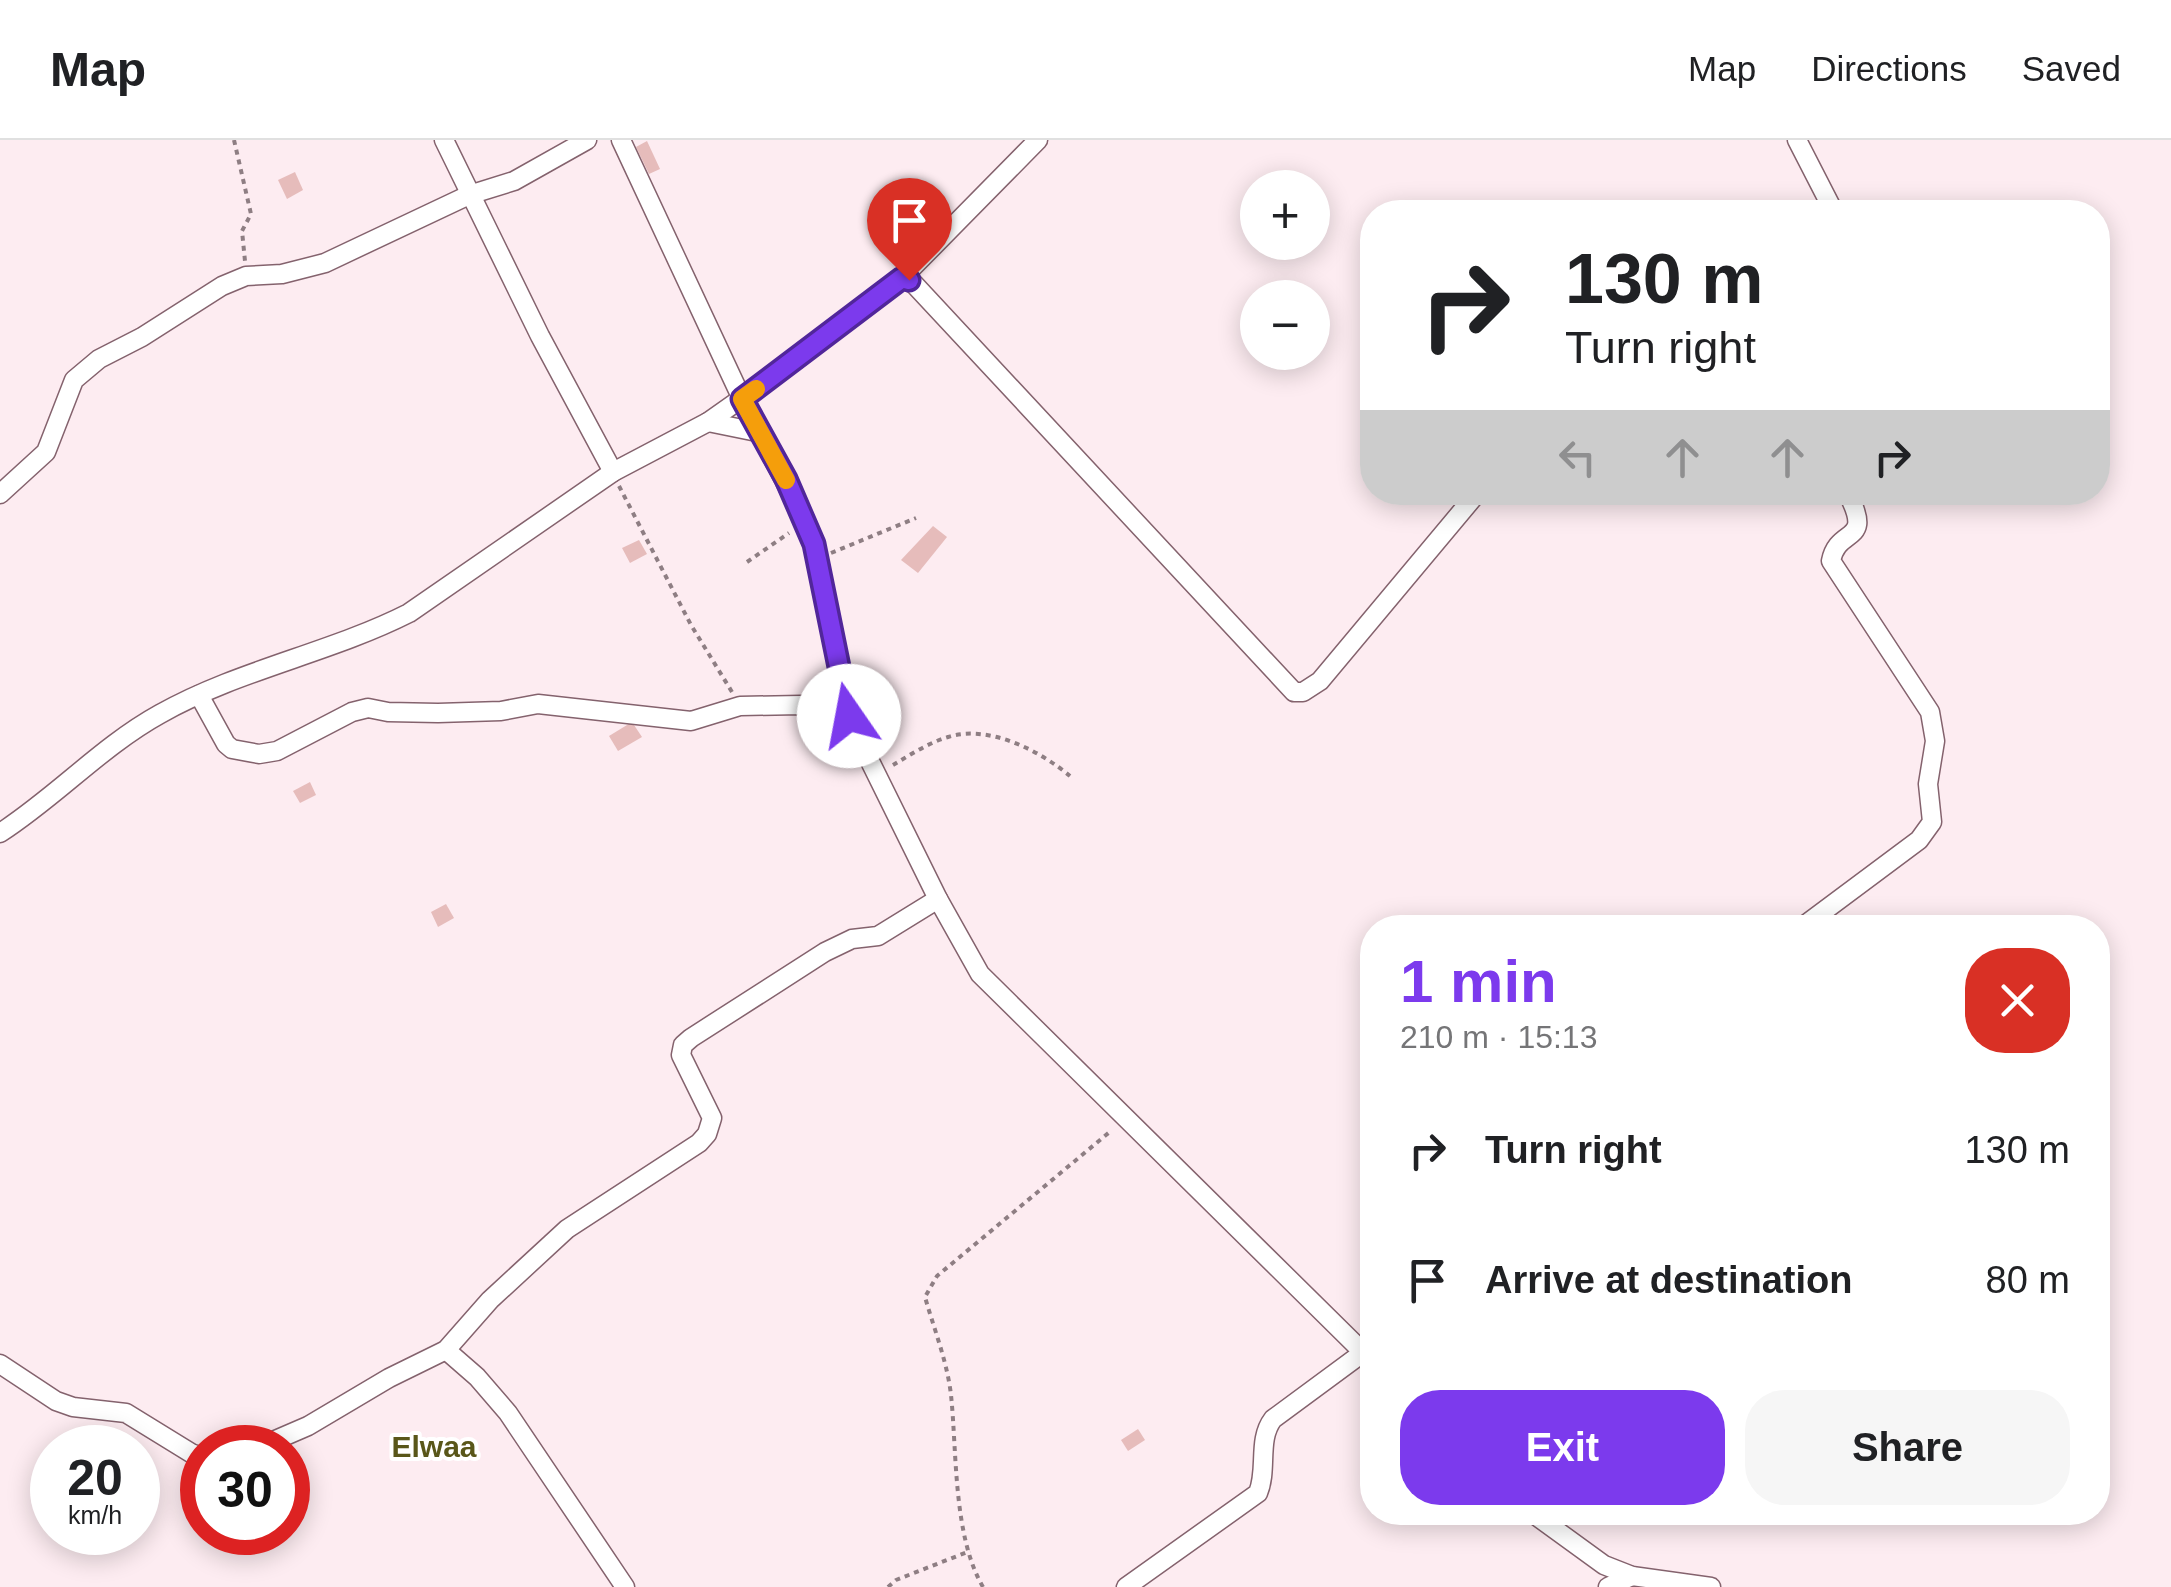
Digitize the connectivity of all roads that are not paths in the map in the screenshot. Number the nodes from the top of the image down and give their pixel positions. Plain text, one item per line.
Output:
1 (444, 140) edge
2 (588, 140) edge
3 (621, 140) edge
4 (1038, 140) edge
5 (1797, 140) edge
6 (470, 195) junction
7 (1828, 200) edge
8 (902, 278) junction
9 (742, 399) junction
10 (708, 422) junction
11 (762, 433) junction
12 (613, 472) junction
13 (3, 490) edge
14 (1467, 505) edge
15 (1853, 505) edge
16 (200, 695) junction
17 (849, 716) junction
18 (0, 832) edge
19 (938, 899) junction
20 (1818, 915) edge
21 (1360, 1344) edge
22 (446, 1350) junction
23 (1360, 1359) edge
24 (0, 1364) edge
25 (310, 1425) edge
26 (180, 1446) edge
27 (1550, 1525) edge
28 (1632, 1576) junction
29 (625, 1587) edge
30 (1126, 1587) edge
31 (1608, 1587) edge
32 (1711, 1587) edge

1 - 6 street
2 - 6 street
3 - 9 street
4 - 8 street
5 - 7 street
6 - 12 street
6 - 13 street
8 - 9 street
8 - 14 street
9 - 10 street
9 - 11 street
10 - 11 street
10 - 12 street
11 - 17 street
12 - 16 street
15 - 20 street
16 - 17 street
16 - 18 street
17 - 19 street
19 - 21 street
19 - 22 street
22 - 25 street
22 - 29 street
23 - 30 street
24 - 26 street
27 - 28 street
28 - 31 street
28 - 32 street

